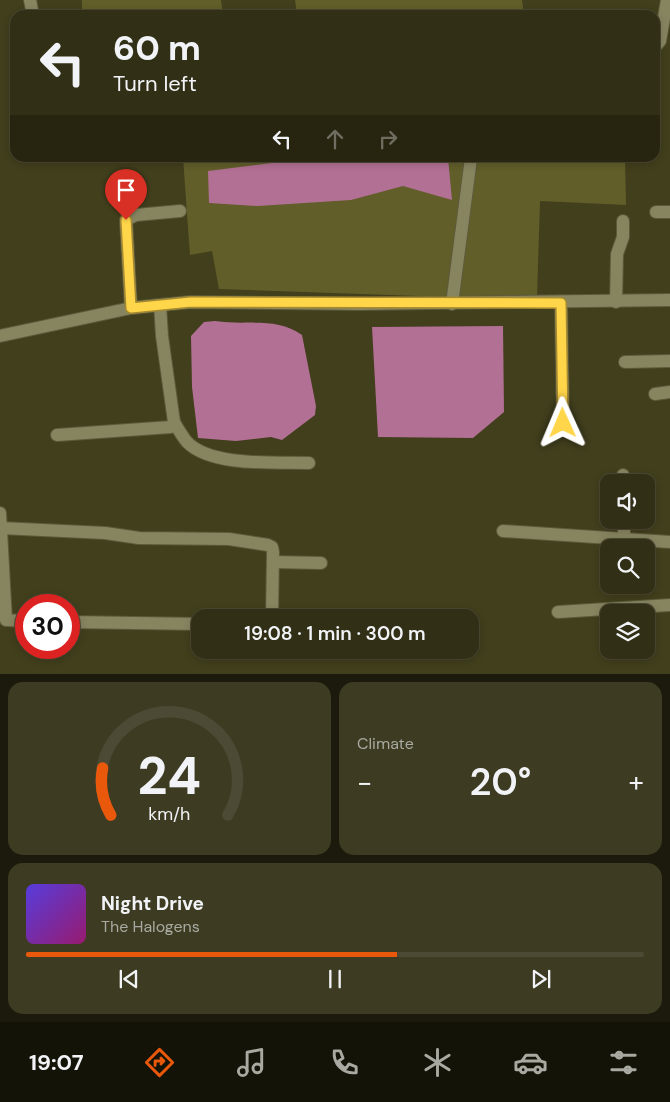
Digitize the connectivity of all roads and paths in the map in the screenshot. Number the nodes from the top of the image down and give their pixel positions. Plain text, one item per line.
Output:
1 (666, 0) edge
2 (660, 41) edge
3 (470, 162) edge
4 (180, 211) dead end
5 (656, 212) dead end
6 (670, 212) edge
7 (623, 221) dead end
8 (670, 300) edge
9 (616, 302) junction
10 (561, 303) junction
11 (452, 304) junction
12 (160, 305) junction
13 (131, 308) junction
14 (0, 336) edge
15 (670, 361) edge
16 (625, 362) dead end
17 (670, 392) edge
18 (655, 394) dead end
19 (174, 422) junction
20 (563, 423) dead end
21 (57, 435) dead end
22 (308, 463) dead end
23 (0, 514) edge
24 (1, 528) edge
25 (624, 529) edge
26 (502, 531) dead end
27 (624, 539) joint
28 (655, 541) edge
29 (670, 542) edge
30 (273, 562) junction
31 (320, 563) dead end
32 (2, 571) edge
33 (670, 606) edge
34 (272, 609) edge
35 (558, 612) dead end
36 (15, 620) edge
37 (80, 622) edge
38 (191, 624) edge

1 - 2 street
3 - 11 street
4 - 13 street
5 - 6 street
7 - 9 street
8 - 9 street
9 - 10 street
10 - 11 street
10 - 20 street
11 - 12 street
12 - 13 street
12 - 19 street
13 - 14 street
15 - 16 street
17 - 18 street
19 - 21 street
19 - 22 street
23 - 24 street
24 - 30 street
24 - 32 street
25 - 27 street
26 - 27 street
28 - 29 street
30 - 31 street
30 - 34 street
32 - 36 street
33 - 35 street
37 - 38 street

